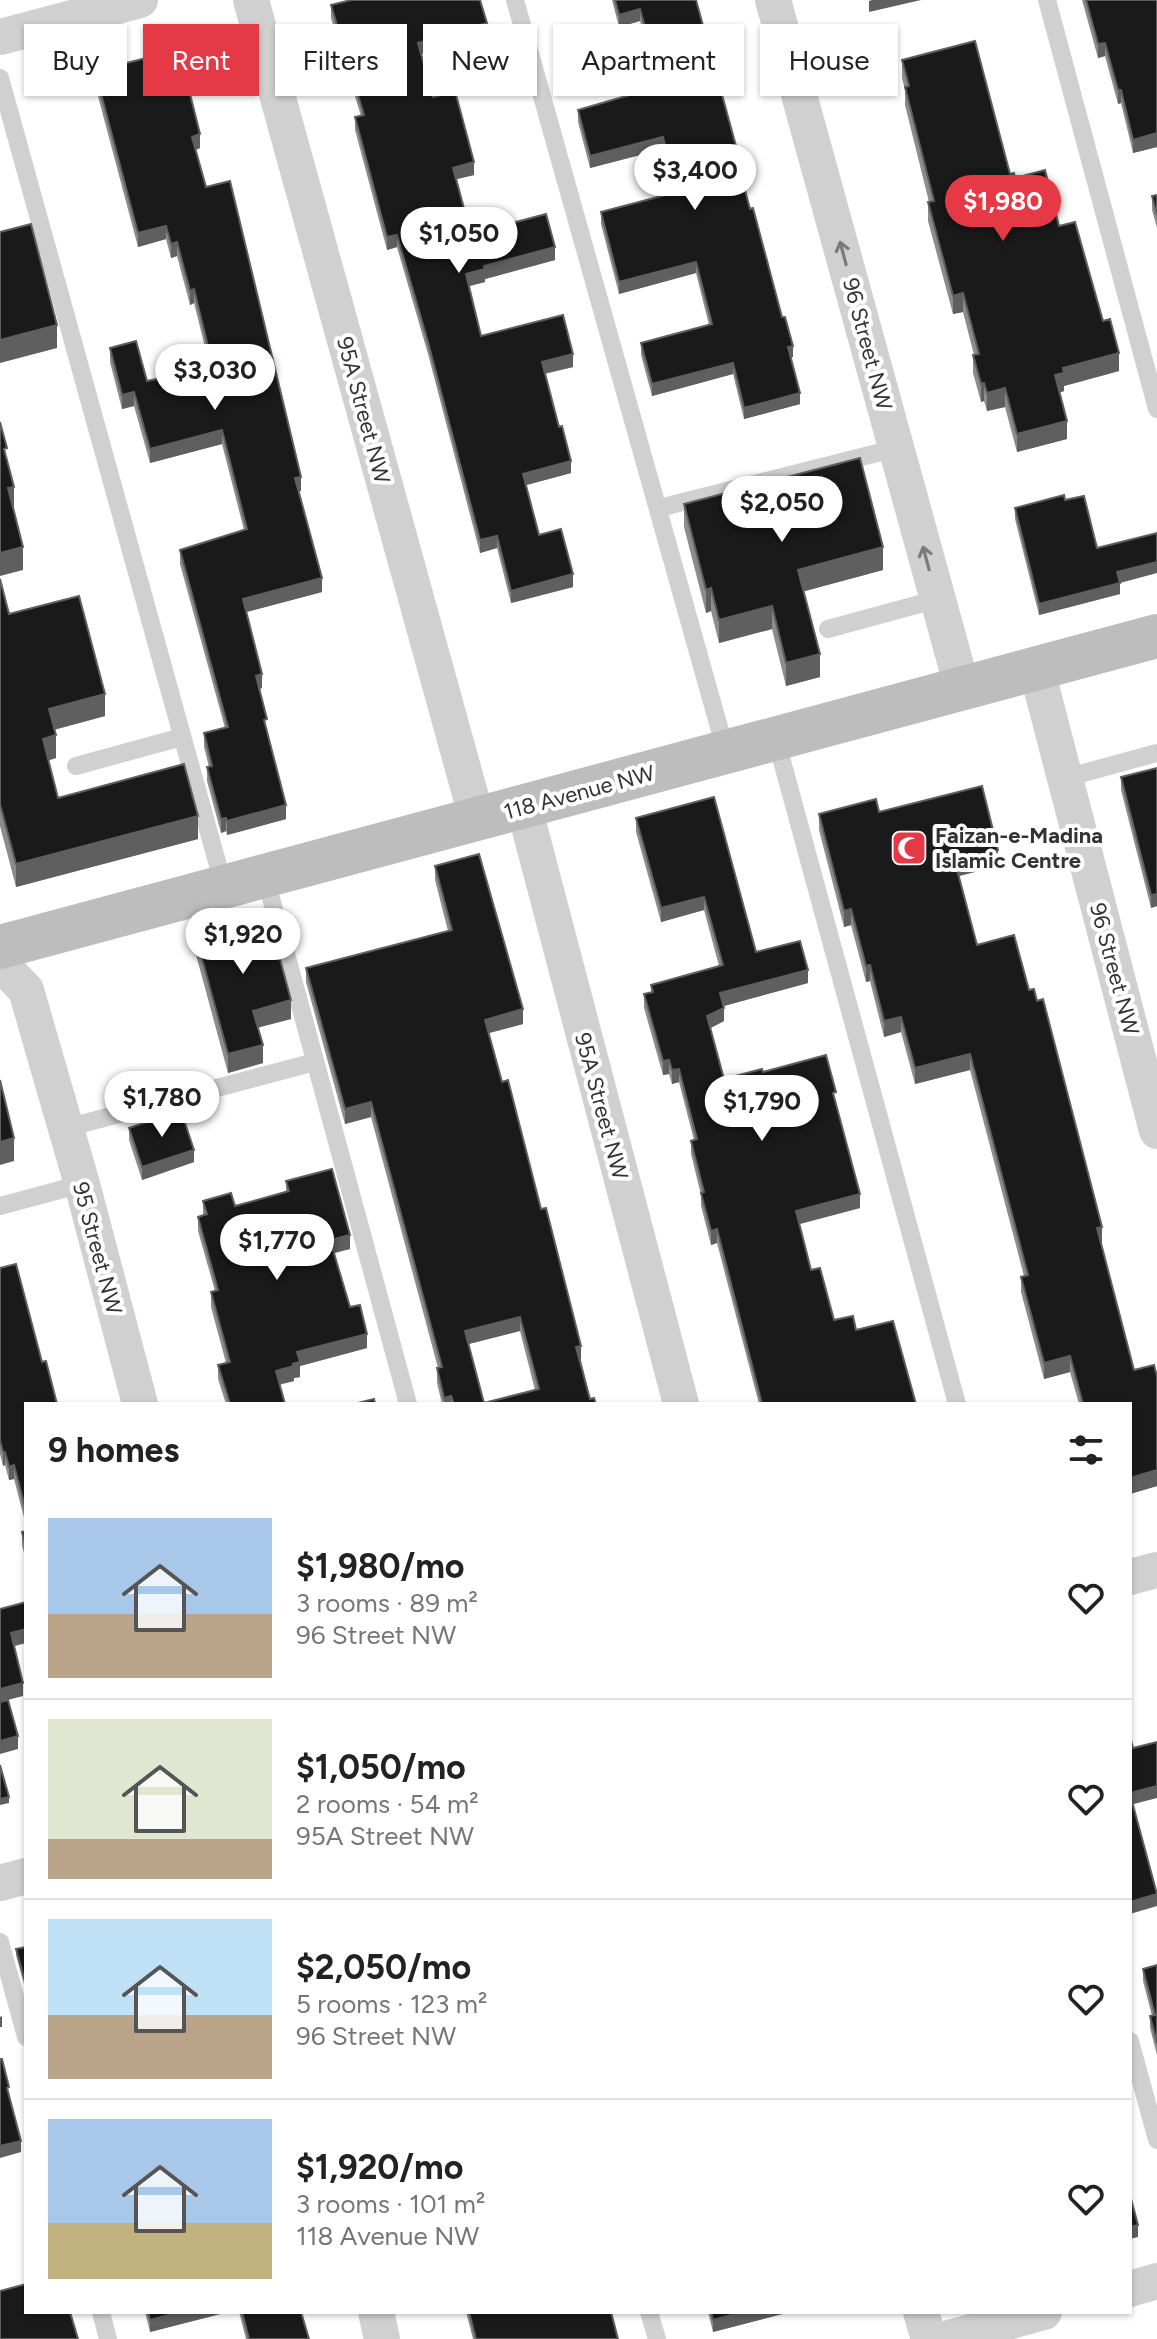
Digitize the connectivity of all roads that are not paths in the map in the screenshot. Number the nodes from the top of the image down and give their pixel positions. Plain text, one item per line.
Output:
1 (140, 0) edge
2 (251, 0) edge
3 (515, 0) edge
4 (773, 0) edge
5 (1047, 0) edge
6 (0, 37) edge
7 (0, 78) edge
8 (1153, 381) edge
9 (1157, 409) edge
10 (897, 448) junction
11 (659, 508) junction
12 (938, 599) junction
13 (828, 629) dead end
14 (1157, 636) edge
15 (1036, 667) junction
16 (962, 687) junction
17 (182, 737) junction
18 (776, 738) junction
19 (726, 752) junction
20 (1157, 753) edge
21 (76, 766) dead end
22 (1065, 778) junction
23 (524, 807) junction
24 (477, 819) junction
25 (244, 881) junction
26 (0, 947) edge
27 (0, 963) edge
28 (315, 1062) junction
29 (66, 1128) junction
30 (1157, 1131) edge
31 (82, 1184) junction
32 (0, 1206) edge
33 (139, 1402) edge
34 (407, 1402) edge
35 (680, 1402) edge
36 (956, 1402) edge
37 (1157, 1570) edge
38 (1132, 1576) edge
39 (24, 1877) edge
40 (0, 1883) edge
41 (0, 1942) edge
42 (24, 2030) edge
43 (1132, 2048) edge
44 (1157, 2140) edge
45 (1157, 2281) edge
46 (1132, 2288) edge
47 (102, 2314) edge
48 (376, 2314) edge
49 (650, 2314) edge
50 (922, 2314) edge
51 (1037, 2314) edge
52 (108, 2339) edge
53 (382, 2339) edge
54 (657, 2339) edge
55 (929, 2339) edge
56 (945, 2339) edge

1 - 6 street
2 - 24 street, 95A Street NW
3 - 11 lane
10 -> 4 street, 96 Street NW
5 - 8 lane
7 - 17 lane
8 - 9 lane
10 - 11 lane
12 -> 10 street, 96 Street NW
11 - 19 lane
12 - 13 lane
12 - 16 street, 96 Street NW
14 - 15 main road, 118 Avenue NW
15 - 16 main road, 118 Avenue NW
15 - 22 street, 96 Street NW
16 - 18 main road, 118 Avenue NW
17 - 21 lane
17 - 25 lane
18 - 19 main road, 118 Avenue NW
18 - 36 lane
19 - 23 main road, 118 Avenue NW
20 - 22 lane
22 - 30 street, 96 Street NW
23 - 24 main road, 118 Avenue NW
23 - 35 street, 95A Street NW
24 - 25 main road, 118 Avenue NW
25 - 26 main road, 118 Avenue NW
25 - 28 lane
27 - 29 street, 95 Street NW
28 - 29 lane
28 - 34 lane
29 - 31 street, 95 Street NW
31 - 32 lane
31 - 33 street, 95 Street NW
37 - 38 street
39 - 40 street
41 - 42 lane
43 - 44 lane
45 - 46 street
47 - 52 lane
48 - 53 street
49 - 54 lane
50 - 55 street
51 - 56 street

